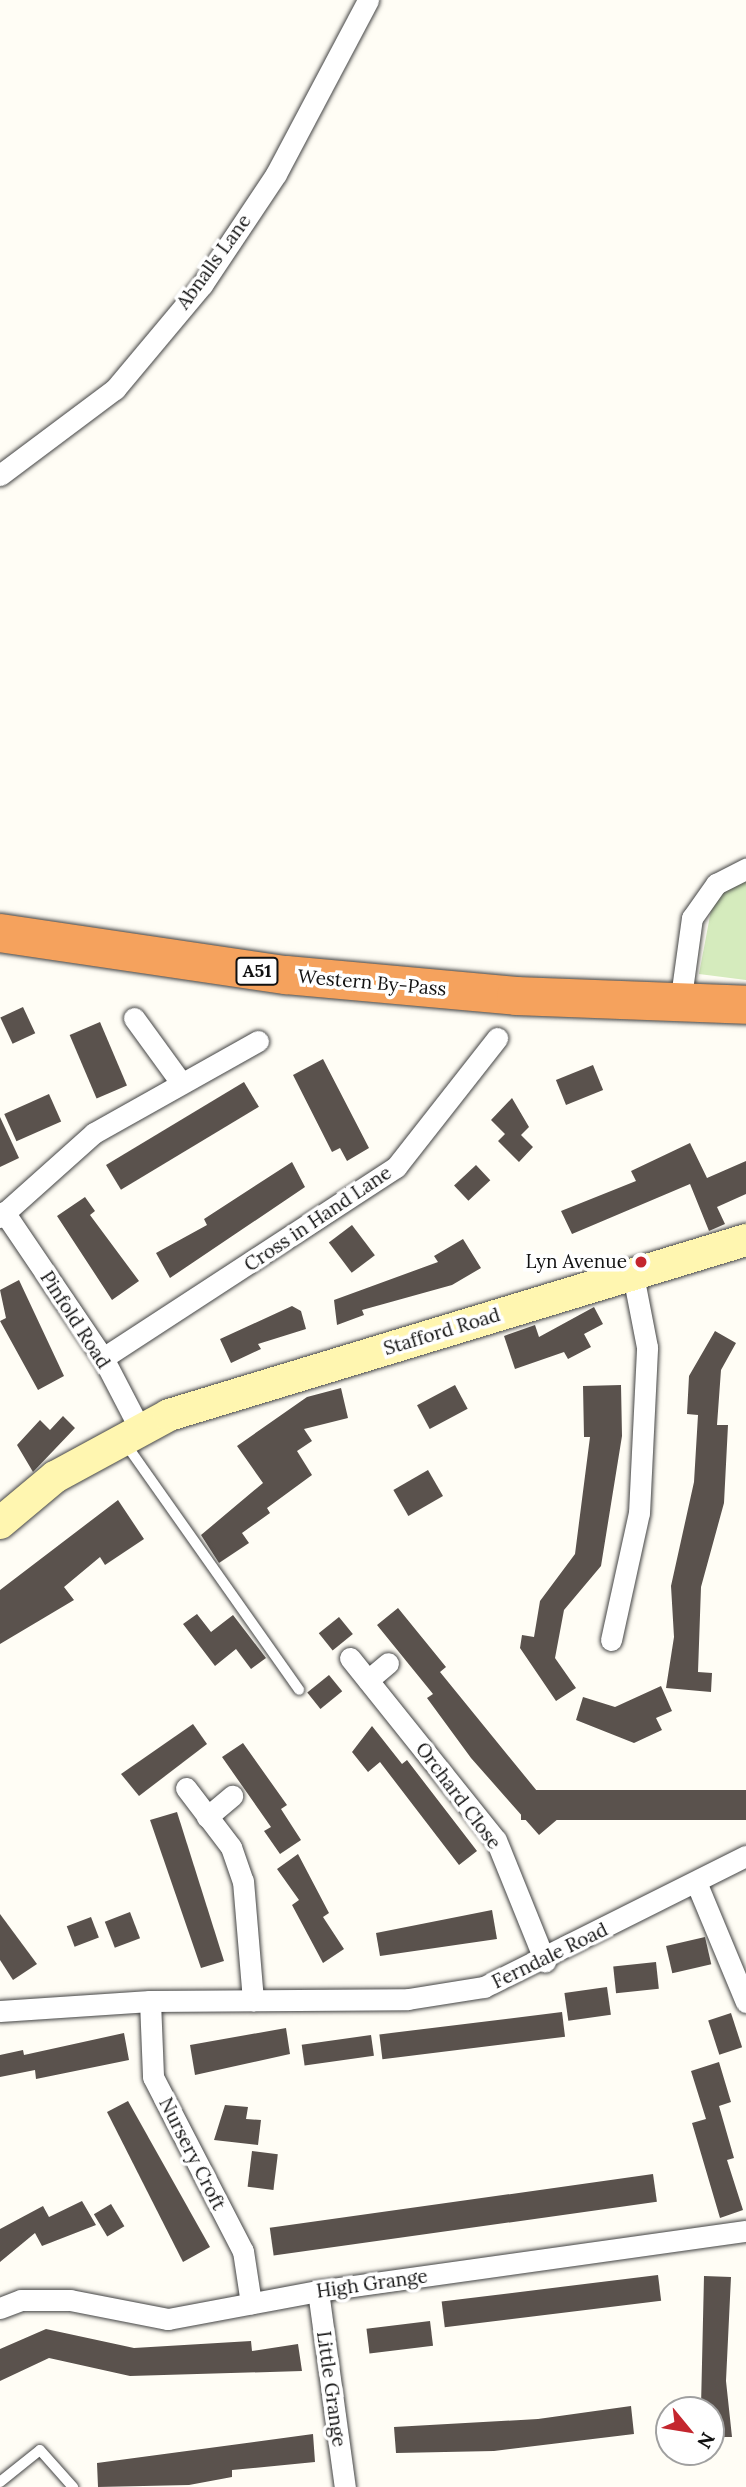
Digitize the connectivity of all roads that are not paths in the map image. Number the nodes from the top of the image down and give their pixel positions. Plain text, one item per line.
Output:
1 (368, 0) edge
2 (0, 475) edge
3 (746, 869) edge
4 (0, 933) edge
5 (680, 1004) junction
6 (746, 1005) edge
7 (134, 1018) dead end
8 (497, 1038) dead end
9 (258, 1041) dead end
10 (179, 1080) junction
11 (2, 1215) edge
12 (746, 1240) edge
13 (633, 1275) junction
14 (103, 1358) junction
15 (132, 1435) junction
16 (0, 1524) edge
17 (611, 1640) dead end
18 (350, 1658) dead end
19 (388, 1663) dead end
20 (368, 1681) junction
21 (299, 1690) dead end
22 (186, 1788) dead end
23 (232, 1796) dead end
24 (208, 1817) junction
25 (746, 1856) edge
26 (696, 1882) junction
27 (545, 1961) junction
28 (150, 2001) junction
29 (253, 2001) junction
30 (746, 2002) edge
31 (0, 2011) edge
32 (746, 2231) edge
33 (318, 2291) junction
34 (251, 2303) junction
35 (0, 2308) edge
36 (0, 2482) edge
37 (73, 2487) edge
38 (345, 2487) edge

1 - 2 street, Abnalls Lane
3 - 5 street
4 - 5 highway, Western By-Pass / A51
5 - 6 highway, Western By-Pass / A51
7 - 10 street
8 - 14 street, Cross in Hand Lane
9 - 10 street
10 - 11 street
11 - 14 street, Pinfold Road
12 - 13 street, Stafford Road
13 - 15 street, Stafford Road
13 - 17 street
14 - 15 street, Pinfold Road
15 - 16 street, Stafford Road
15 - 21 lane
18 - 20 street, Orchard Close
19 - 20 street
20 - 27 street, Orchard Close
22 - 24 street
23 - 24 street
24 - 29 street
25 - 26 street, Ferndale Road
26 - 27 street, Ferndale Road
26 - 30 street
27 - 29 street, Ferndale Road
28 - 29 street, Ferndale Road
28 - 31 street, Ferndale Road
28 - 34 street, Nursery Croft
32 - 33 street, High Grange
33 - 34 street, High Grange
33 - 38 street, Little Grange
34 - 35 street, High Grange
36 - 37 lane

